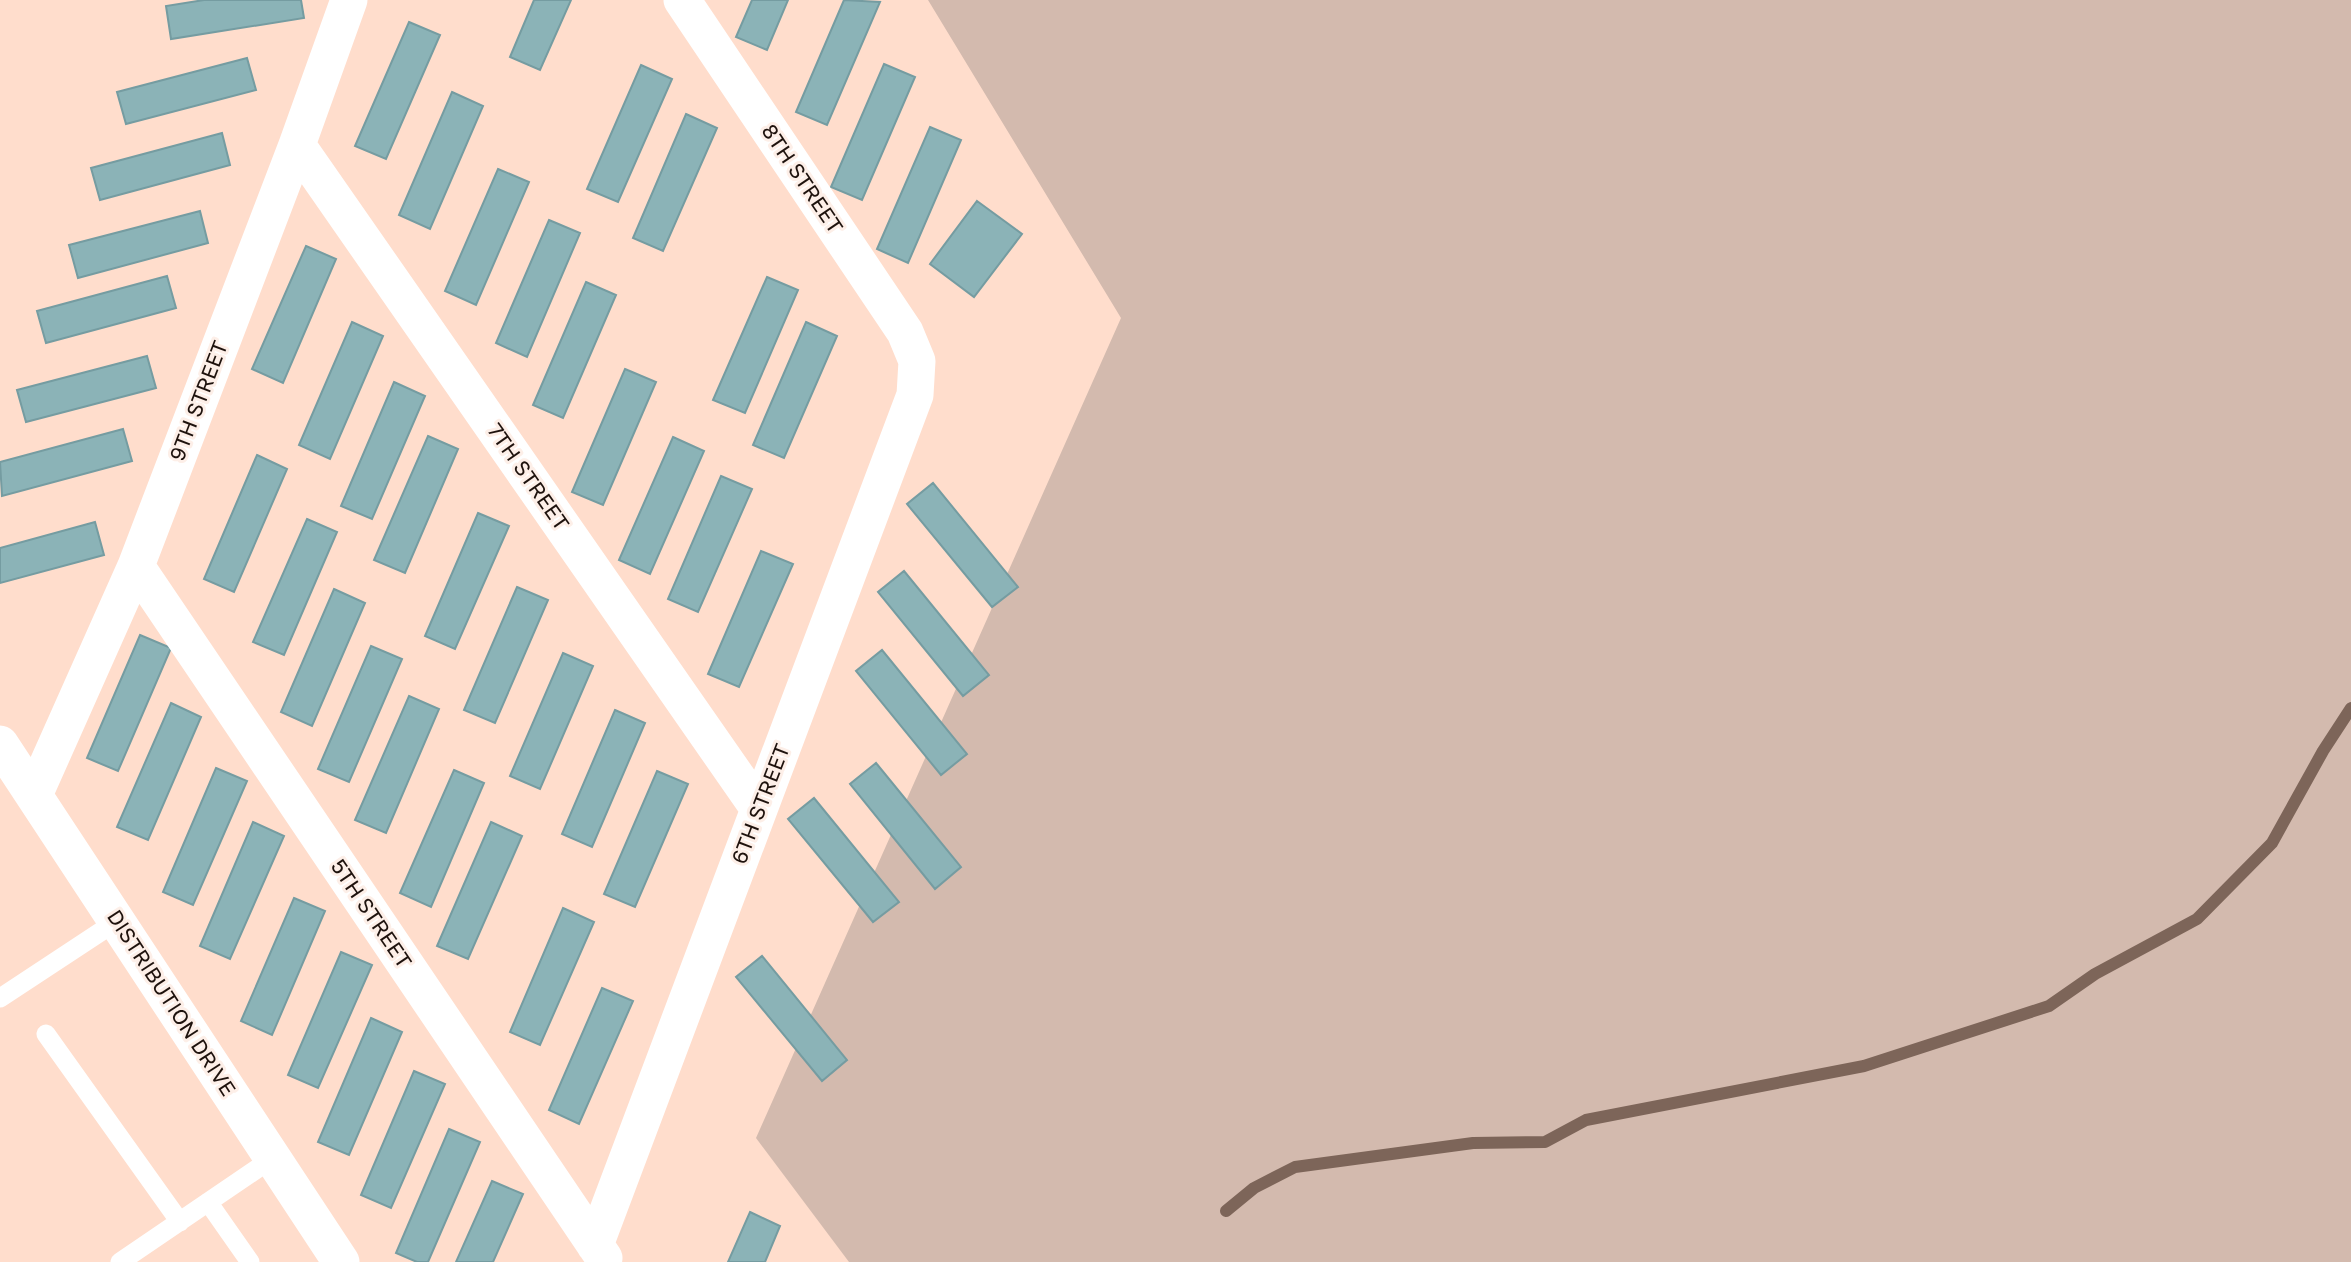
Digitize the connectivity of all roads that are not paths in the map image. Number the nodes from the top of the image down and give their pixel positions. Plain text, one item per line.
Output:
1 (349, 0) edge
2 (682, 0) edge
3 (297, 145) junction
4 (917, 361) joint
5 (136, 566) junction
6 (0, 744) edge
7 (34, 796) junction
8 (759, 808) junction
9 (117, 921) junction
10 (0, 998) edge
11 (46, 1034) dead end
12 (273, 1158) junction
13 (208, 1202) junction
14 (180, 1222) junction
15 (601, 1253) edge
16 (120, 1262) edge
17 (250, 1262) edge
18 (341, 1262) edge

1 - 3 street, 9TH STREET
2 - 4 street, 8TH STREET
3 - 5 street, 9TH STREET
3 - 8 street, 7TH STREET
4 - 8 street, 6TH STREET
5 - 7 street, 9TH STREET
5 - 15 street, 5TH STREET
6 - 7 street, DISTRIBUTION DRIVE
7 - 9 street, DISTRIBUTION DRIVE
8 - 15 street, 6TH STREET
9 - 10 lane
9 - 12 street, DISTRIBUTION DRIVE
11 - 14 lane
12 - 13 lane
12 - 18 street, DISTRIBUTION DRIVE
13 - 14 lane
13 - 17 lane
14 - 16 lane

